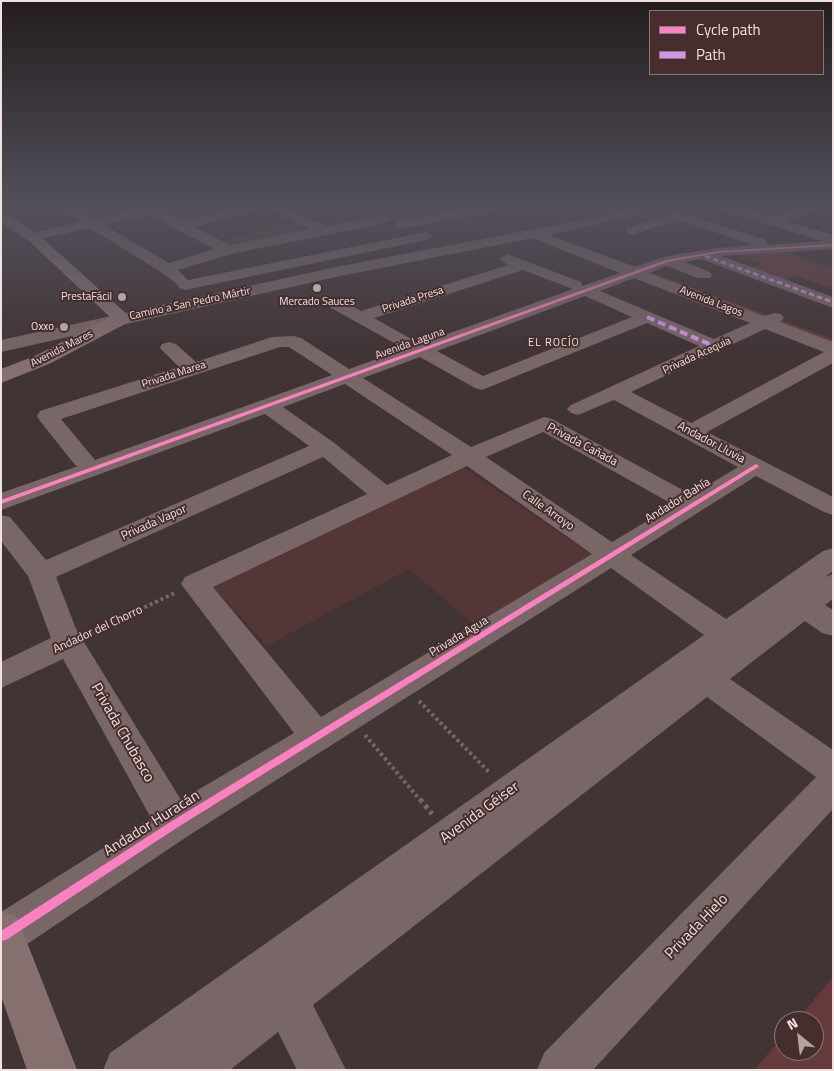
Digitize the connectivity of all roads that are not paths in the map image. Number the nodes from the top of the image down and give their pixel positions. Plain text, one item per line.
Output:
1 (54, 257) edge
2 (147, 257) edge
3 (206, 257) edge
4 (323, 257) edge
5 (407, 257) edge
6 (502, 257) dead end
7 (604, 257) edge
8 (661, 257) edge
9 (680, 257) edge
10 (726, 257) edge
11 (524, 265) junction
12 (633, 268) junction
13 (167, 269) junction
14 (704, 275) dead end
15 (185, 285) junction
16 (581, 288) junction
17 (204, 301) junction
18 (832, 301) edge
19 (337, 304) dead end
20 (359, 317) junction
21 (647, 317) junction
22 (122, 318) junction
23 (771, 321) junction
24 (1, 324) edge
25 (79, 328) junction
26 (833, 339) edge
27 (10, 344) edge
28 (414, 347) junction
29 (716, 347) junction
30 (169, 348) dead end
31 (833, 349) edge
32 (833, 355) edge
33 (1, 366) edge
34 (193, 369) junction
35 (340, 373) junction
36 (1, 377) edge
37 (616, 393) junction
38 (267, 405) junction
39 (578, 409) dead end
40 (691, 432) junction
41 (141, 445) junction
42 (325, 447) junction
43 (469, 456) junction
44 (83, 460) junction
45 (756, 466) junction
46 (1, 489) edge
47 (385, 496) junction
48 (1, 502) edge
49 (692, 505) junction
50 (833, 507) edge
51 (1, 523) edge
52 (612, 555) junction
53 (833, 557) edge
54 (41, 573) junction
55 (833, 584) edge
56 (818, 616) edge
57 (69, 642) junction
58 (736, 643) junction
59 (1, 676) edge
60 (706, 679) junction
61 (317, 737) junction
62 (833, 770) edge
63 (833, 784) edge
64 (498, 813) junction
65 (175, 824) junction
66 (2, 934) edge
67 (285, 998) junction
68 (52, 1070) edge
69 (127, 1070) edge
70 (191, 1070) edge
71 (322, 1070) edge
72 (561, 1070) edge

1 - 22 main road
2 - 13 street
3 - 13 street
4 - 15 street
5 - 17 street, Camino a San Pedro Mártir
6 - 11 street
7 - 12 street, Avenida Lagos
8 - 12 street, Avenida Laguna
9 - 14 street
10 - 18 street
11 - 16 street
11 - 20 street, Privada Presa
12 - 16 street, Avenida Laguna
12 - 23 street, Avenida Lagos
13 - 15 street
15 - 17 street
16 - 21 street
16 - 28 street, Avenida Laguna
17 - 22 street, Camino a San Pedro Mártir
19 - 20 street
20 - 28 street, Privada Presa
21 - 28 street, Privada Presa
21 - 29 street
22 - 25 street, Camino a San Pedro Mártir
22 - 36 main road, Avenida Mares
23 - 26 street, Avenida Lagos
23 - 29 street, Privada Acequia
23 - 31 street, Avenida Lagos
24 - 27 street
25 - 27 street, Camino a San Pedro Mártir
25 - 33 main road, Avenida Mares
28 - 35 street, Avenida Laguna
29 - 37 street, Privada Acequia
30 - 34 street
32 - 40 street
34 - 35 street, Privada Marea
34 - 44 street, Privada Marea
35 - 38 street, Avenida Laguna
35 - 41 street, Avenida Laguna
35 - 43 street, Calle Arroyo
37 - 39 street
37 - 40 street, Andador Lluvia
38 - 41 street, Avenida Laguna
38 - 42 street
40 - 45 street, Andador Lluvia
41 - 44 street, Avenida Laguna
41 - 48 street, Avenida Laguna
42 - 47 street
42 - 54 street, Privada Vapor
43 - 47 street
43 - 49 street, Privada Cañada
43 - 52 street, Calle Arroyo
44 - 46 street, Avenida Laguna
45 - 49 street, Andador Bahía
45 - 50 street, Andador Lluvia
47 - 61 street
49 - 52 street, Andador Bahía
51 - 54 street
52 - 58 street, Calle Arroyo
52 - 61 street, Privada Agua
53 - 58 street, Avenida Géiser
54 - 57 street, Privada Chubasco
55 - 56 street, Avenida Géiser
56 - 58 street, Avenida Géiser
57 - 59 street, Andador del Chorro
57 - 65 street, Privada Chubasco
58 - 60 street, Avenida Géiser
58 - 64 street, Avenida Géiser
60 - 62 street
60 - 64 street, Avenida Géiser
61 - 65 street, Andador Huracán
63 - 72 street, Privada Hielo
64 - 67 street, Avenida Géiser
64 - 69 street, Avenida Géiser
65 - 66 street, Andador Huracán
66 - 68 main road
67 - 70 street, Avenida Géiser
67 - 71 street

